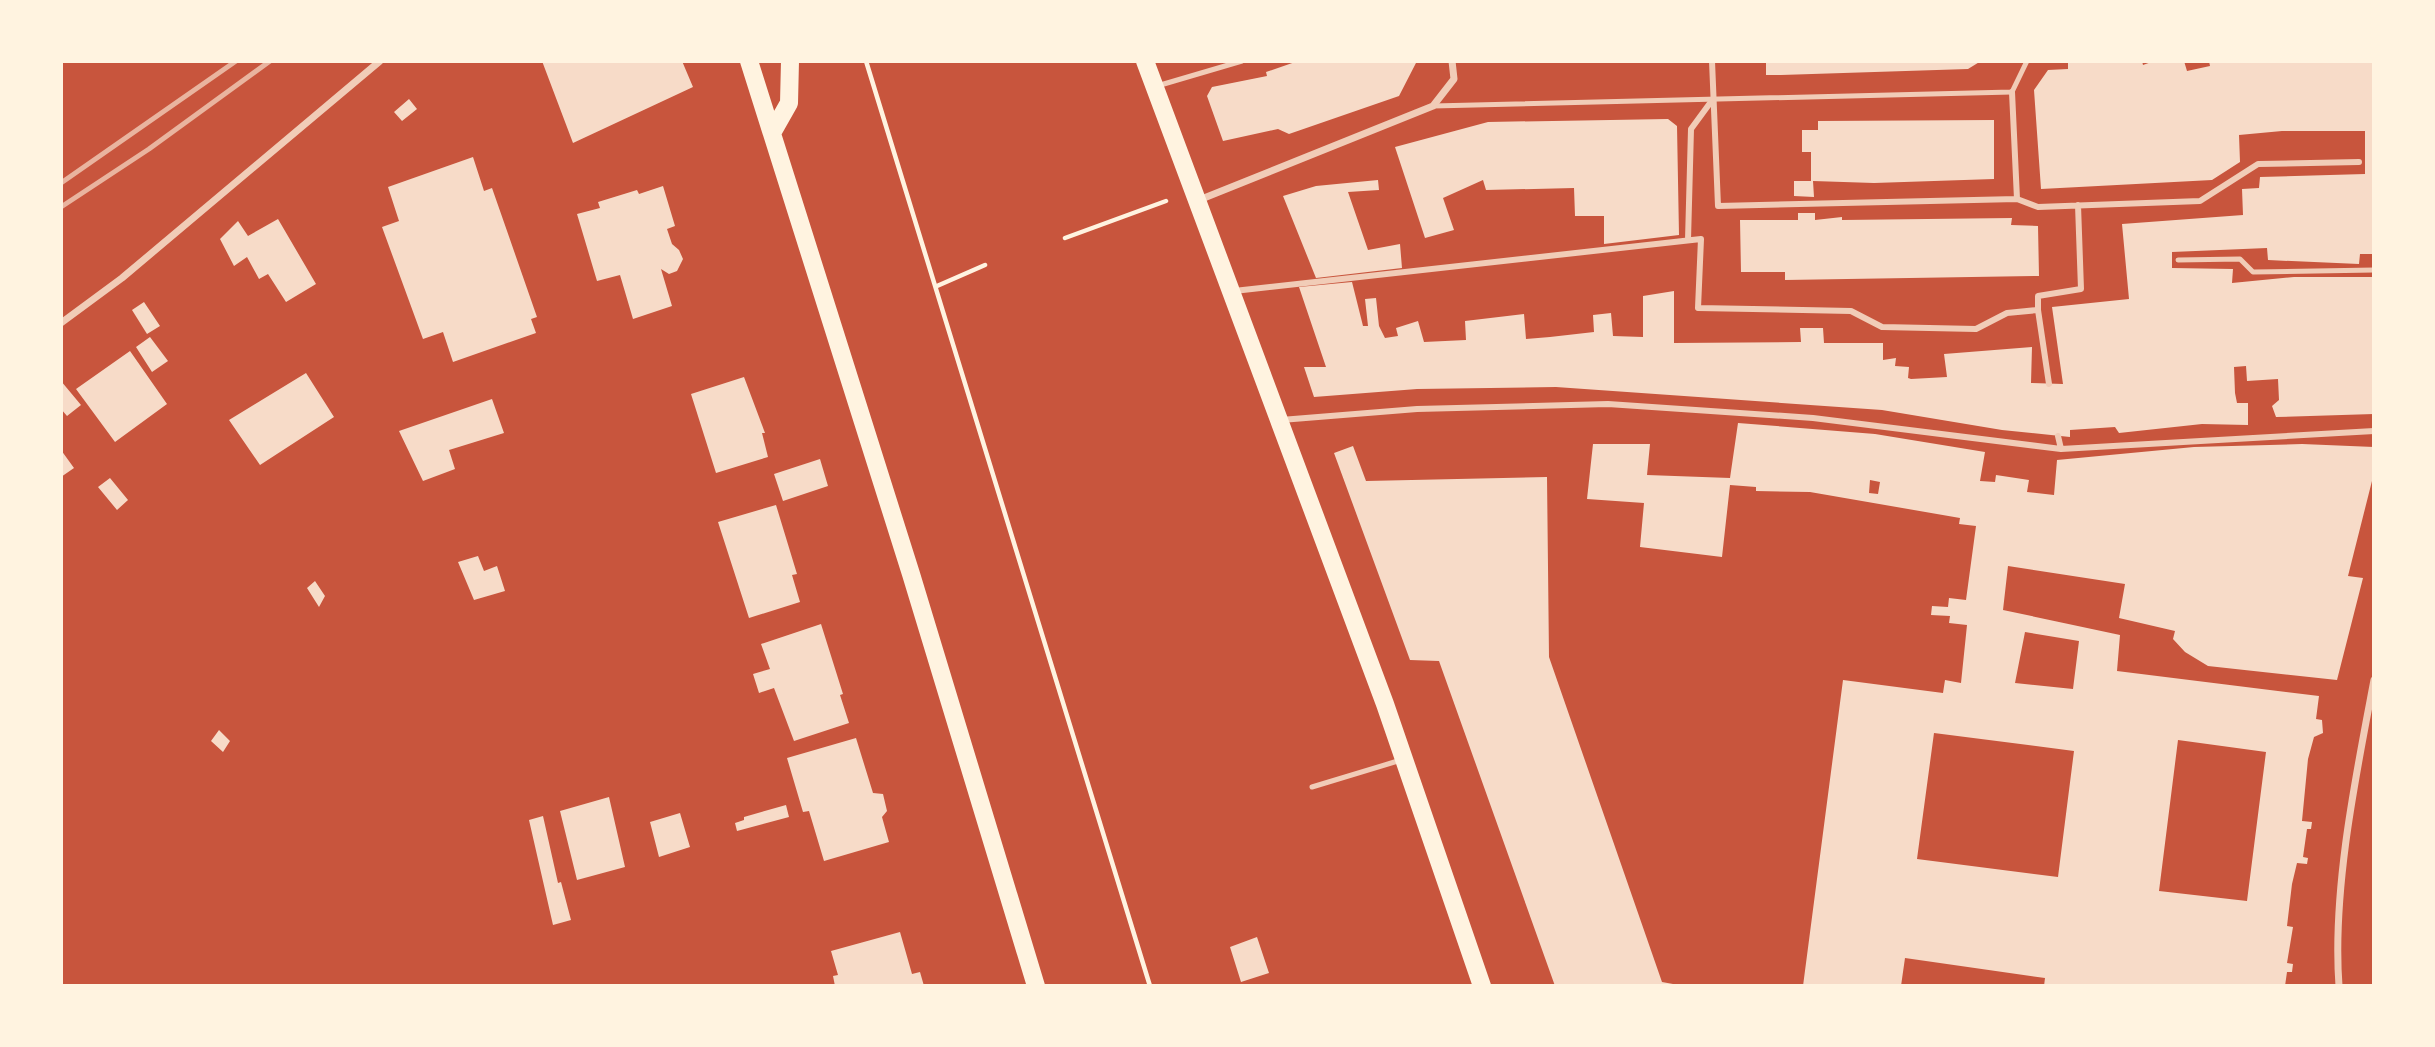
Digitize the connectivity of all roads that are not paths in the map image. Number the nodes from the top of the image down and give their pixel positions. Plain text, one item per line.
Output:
1 (380, 61) edge
2 (749, 61) edge
3 (790, 61) edge
4 (1145, 61) edge
5 (1242, 61) edge
6 (1452, 61) edge
7 (1712, 61) edge
8 (2027, 61) edge
9 (1154, 86) junction
10 (2012, 92) junction
11 (1713, 99) junction
12 (1433, 106) junction
13 (772, 133) junction
14 (2359, 162) dead end
15 (2017, 199) junction
16 (1197, 201) junction
17 (2078, 205) junction
18 (1688, 240) junction
19 (2178, 260) dead end
20 (2374, 270) edge
21 (1232, 292) junction
22 (2038, 310) junction
23 (61, 323) edge
24 (2049, 384) dead end
25 (1279, 421) junction
26 (2374, 431) edge
27 (2058, 436) dead end
28 (2061, 449) junction
29 (2374, 680) edge
30 (1404, 759) junction
31 (1312, 788) dead end
32 (1036, 986) edge
33 (1482, 986) edge
34 (2339, 986) edge

1 - 23 street
2 - 13 main road
3 - 13 main road
4 - 9 main road
5 - 9 lane
6 - 12 street
7 - 11 street
8 - 10 lane
9 - 16 main road
10 - 11 lane
10 - 15 street
11 - 12 lane
11 - 15 street
11 - 18 street
12 - 16 street
13 - 32 main road
14 - 17 street
15 - 17 street
16 - 21 main road
17 - 22 street
18 - 21 street
18 - 22 street
19 - 20 lane
21 - 25 main road
22 - 24 street
25 - 28 street
25 - 30 main road
26 - 28 street
27 - 28 street
29 - 34 street
30 - 31 lane
30 - 33 main road

